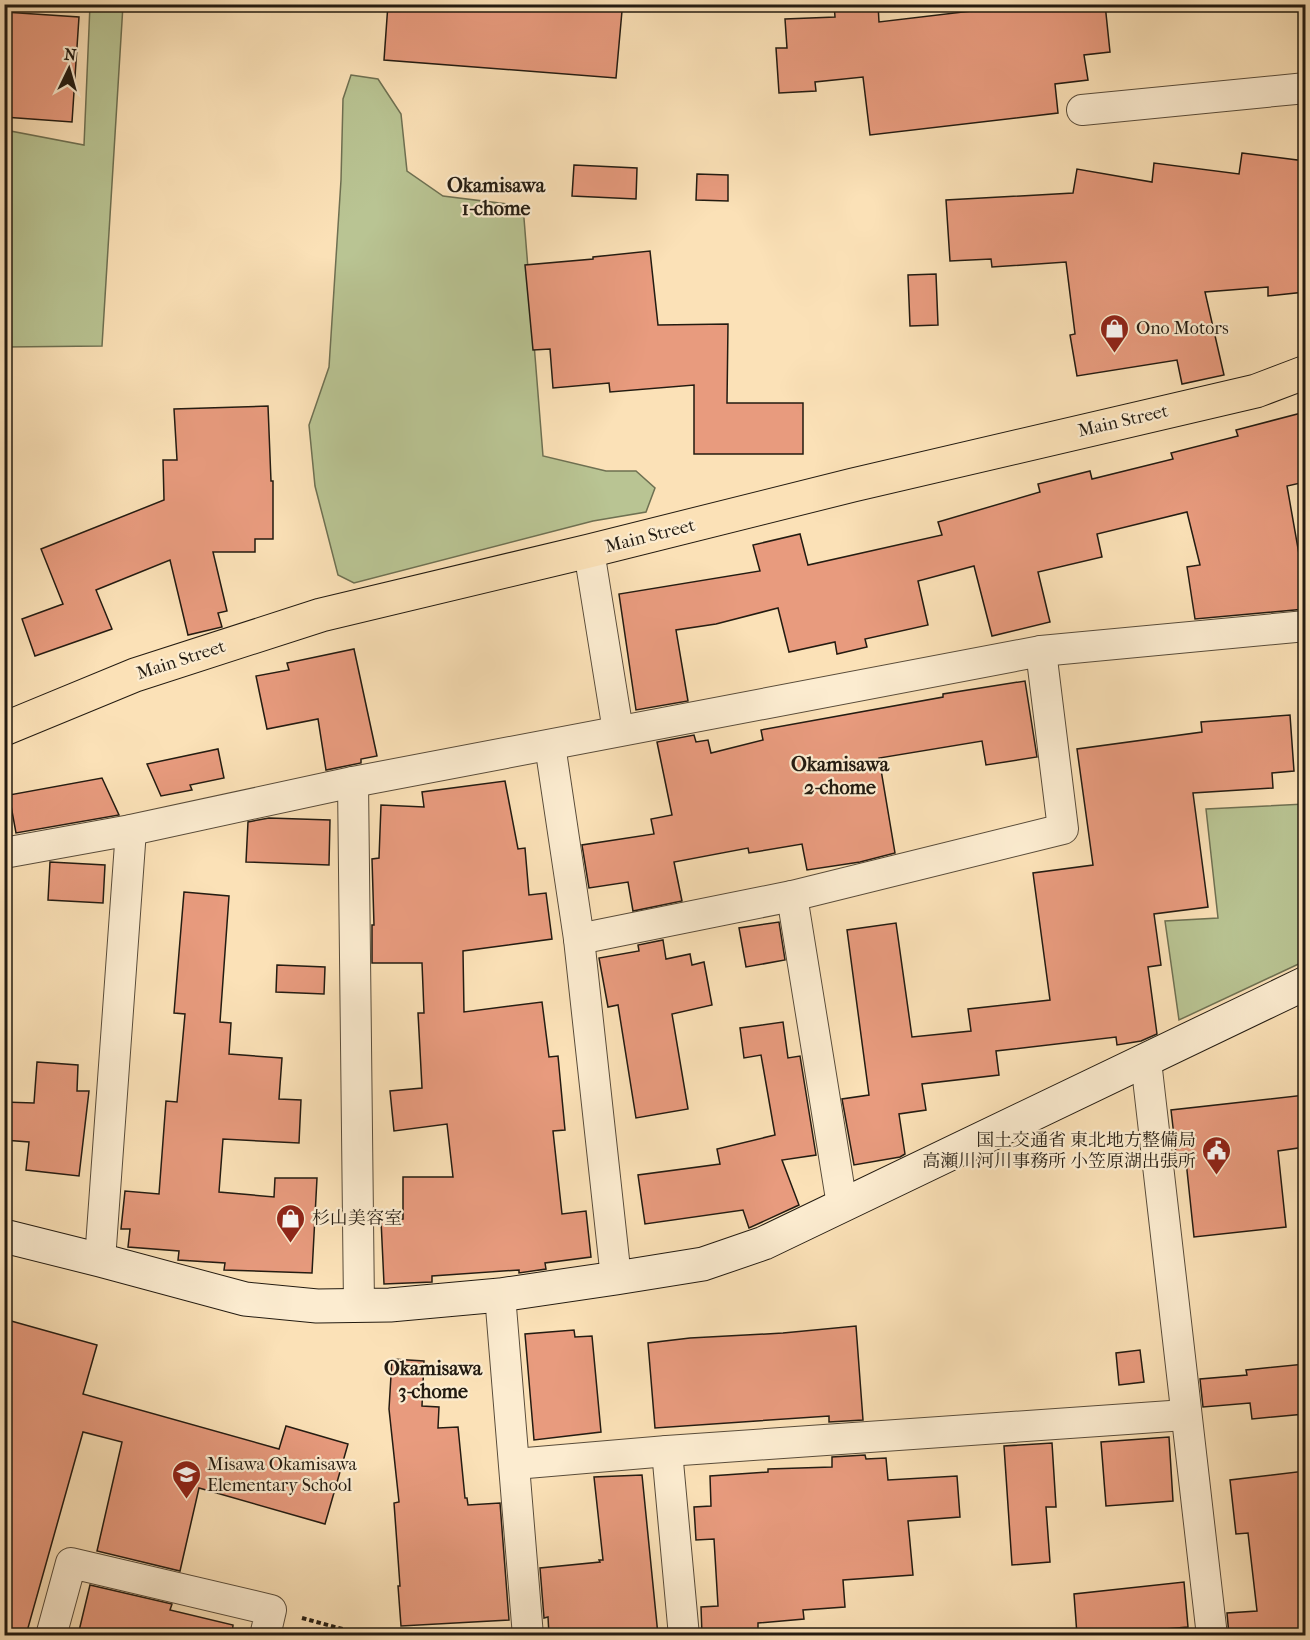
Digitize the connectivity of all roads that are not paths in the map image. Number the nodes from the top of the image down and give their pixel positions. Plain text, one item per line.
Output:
1 (1305, 88) edge
2 (1082, 111) dead end
3 (1305, 372) edge
4 (589, 551) junction
5 (1305, 626) edge
6 (1041, 651) junction
7 (4, 729) edge
8 (618, 731) junction
9 (550, 745) junction
10 (353, 782) junction
11 (131, 830) junction
12 (4, 853) edge
13 (792, 896) junction
14 (579, 939) junction
15 (1305, 983) edge
16 (1146, 1061) junction
17 (842, 1205) junction
18 (4, 1236) edge
19 (100, 1260) junction
20 (616, 1278) junction
21 (500, 1294) junction
22 (359, 1306) junction
23 (1185, 1415) junction
24 (667, 1451) junction
25 (514, 1464) junction
26 (268, 1623) edge
27 (51, 1635) edge
28 (528, 1635) edge
29 (684, 1635) edge
30 (1212, 1635) edge

1 - 2 street
3 - 4 main road, Main Street
4 - 7 main road, Main Street
4 - 8 street
5 - 6 street
6 - 8 street
6 - 13 street
8 - 9 street
9 - 10 street
9 - 14 street
10 - 11 street
10 - 22 street
11 - 12 street
11 - 19 street
13 - 14 street
13 - 17 street
14 - 20 street
15 - 16 street
16 - 17 street
16 - 23 street
17 - 20 street
18 - 19 street
19 - 22 street
20 - 21 street
21 - 22 street
21 - 25 street
23 - 24 street
23 - 30 street
24 - 25 street
24 - 29 street
25 - 28 street
26 - 27 street

